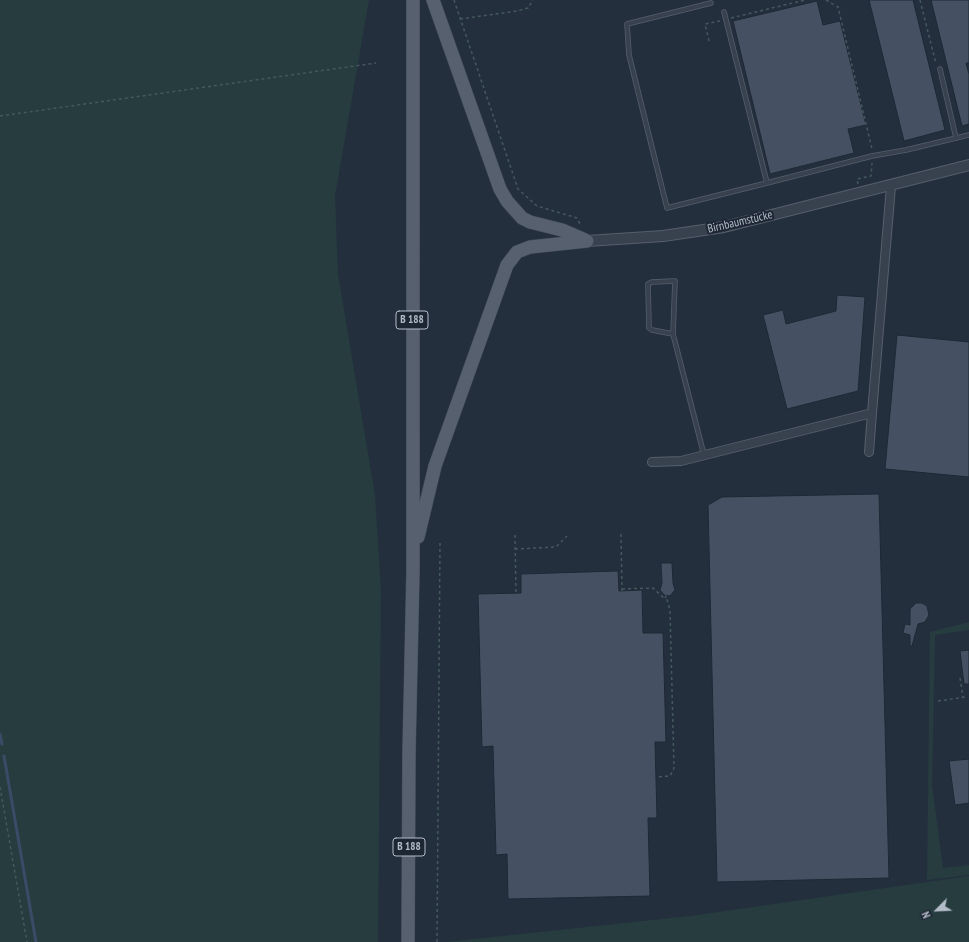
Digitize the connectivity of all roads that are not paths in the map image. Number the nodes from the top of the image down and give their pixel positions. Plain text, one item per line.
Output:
1 (413, 0) edge
2 (433, 0) edge
3 (711, 3) dead end
4 (724, 12) dead end
5 (938, 68) road end
6 (969, 135) edge
7 (956, 138) junction
8 (969, 165) edge
9 (766, 183) junction
10 (891, 186) junction
11 (587, 240) junction
12 (673, 334) junction
13 (872, 413) junction
14 (869, 452) dead end
15 (704, 455) junction
16 (652, 462) dead end
17 (413, 571) junction
18 (408, 942) edge

1 - 17 main road, B 188
2 - 11 main road
3 - 9 lane
4 - 9 lane
5 - 7 lane
6 - 7 lane
7 - 9 lane
8 - 10 street, Birnbaumstücke
10 - 11 street, Birnbaumstücke
10 - 13 street
11 - 17 main road
12 - 12 lane
12 - 15 lane
13 - 14 street
13 - 15 street
15 - 16 street
17 - 18 main road, B 188

